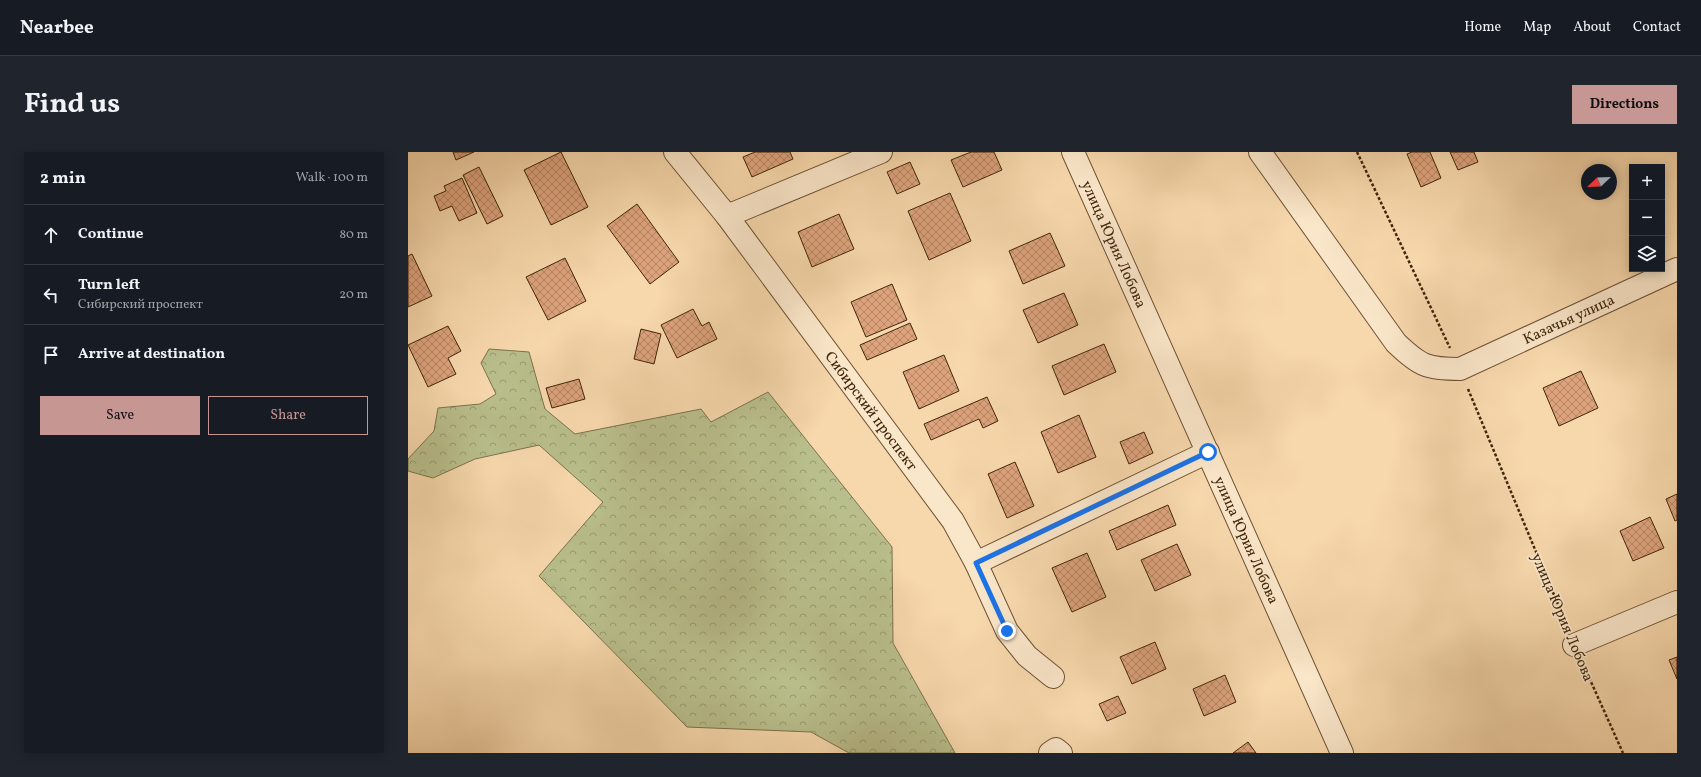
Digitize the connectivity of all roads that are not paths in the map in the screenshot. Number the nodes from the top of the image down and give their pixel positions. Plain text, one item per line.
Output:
1 (675, 152) edge
2 (881, 152) edge
3 (1073, 152) edge
4 (1260, 152) edge
5 (727, 216) junction
6 (1677, 268) edge
7 (1208, 452) junction
8 (976, 563) junction
9 (1677, 602) edge
10 (1574, 645) road end
11 (1053, 677) dead end
12 (1342, 753) edge

1 - 5 street, Сибирский проспект
2 - 5 street
3 - 7 street, улица Юрия Лобова
4 - 6 street, Казачья улица
5 - 8 street, Сибирский проспект
7 - 8 street
7 - 12 street, улица Юрия Лобова
8 - 11 street, Сибирский проспект
9 - 10 street

